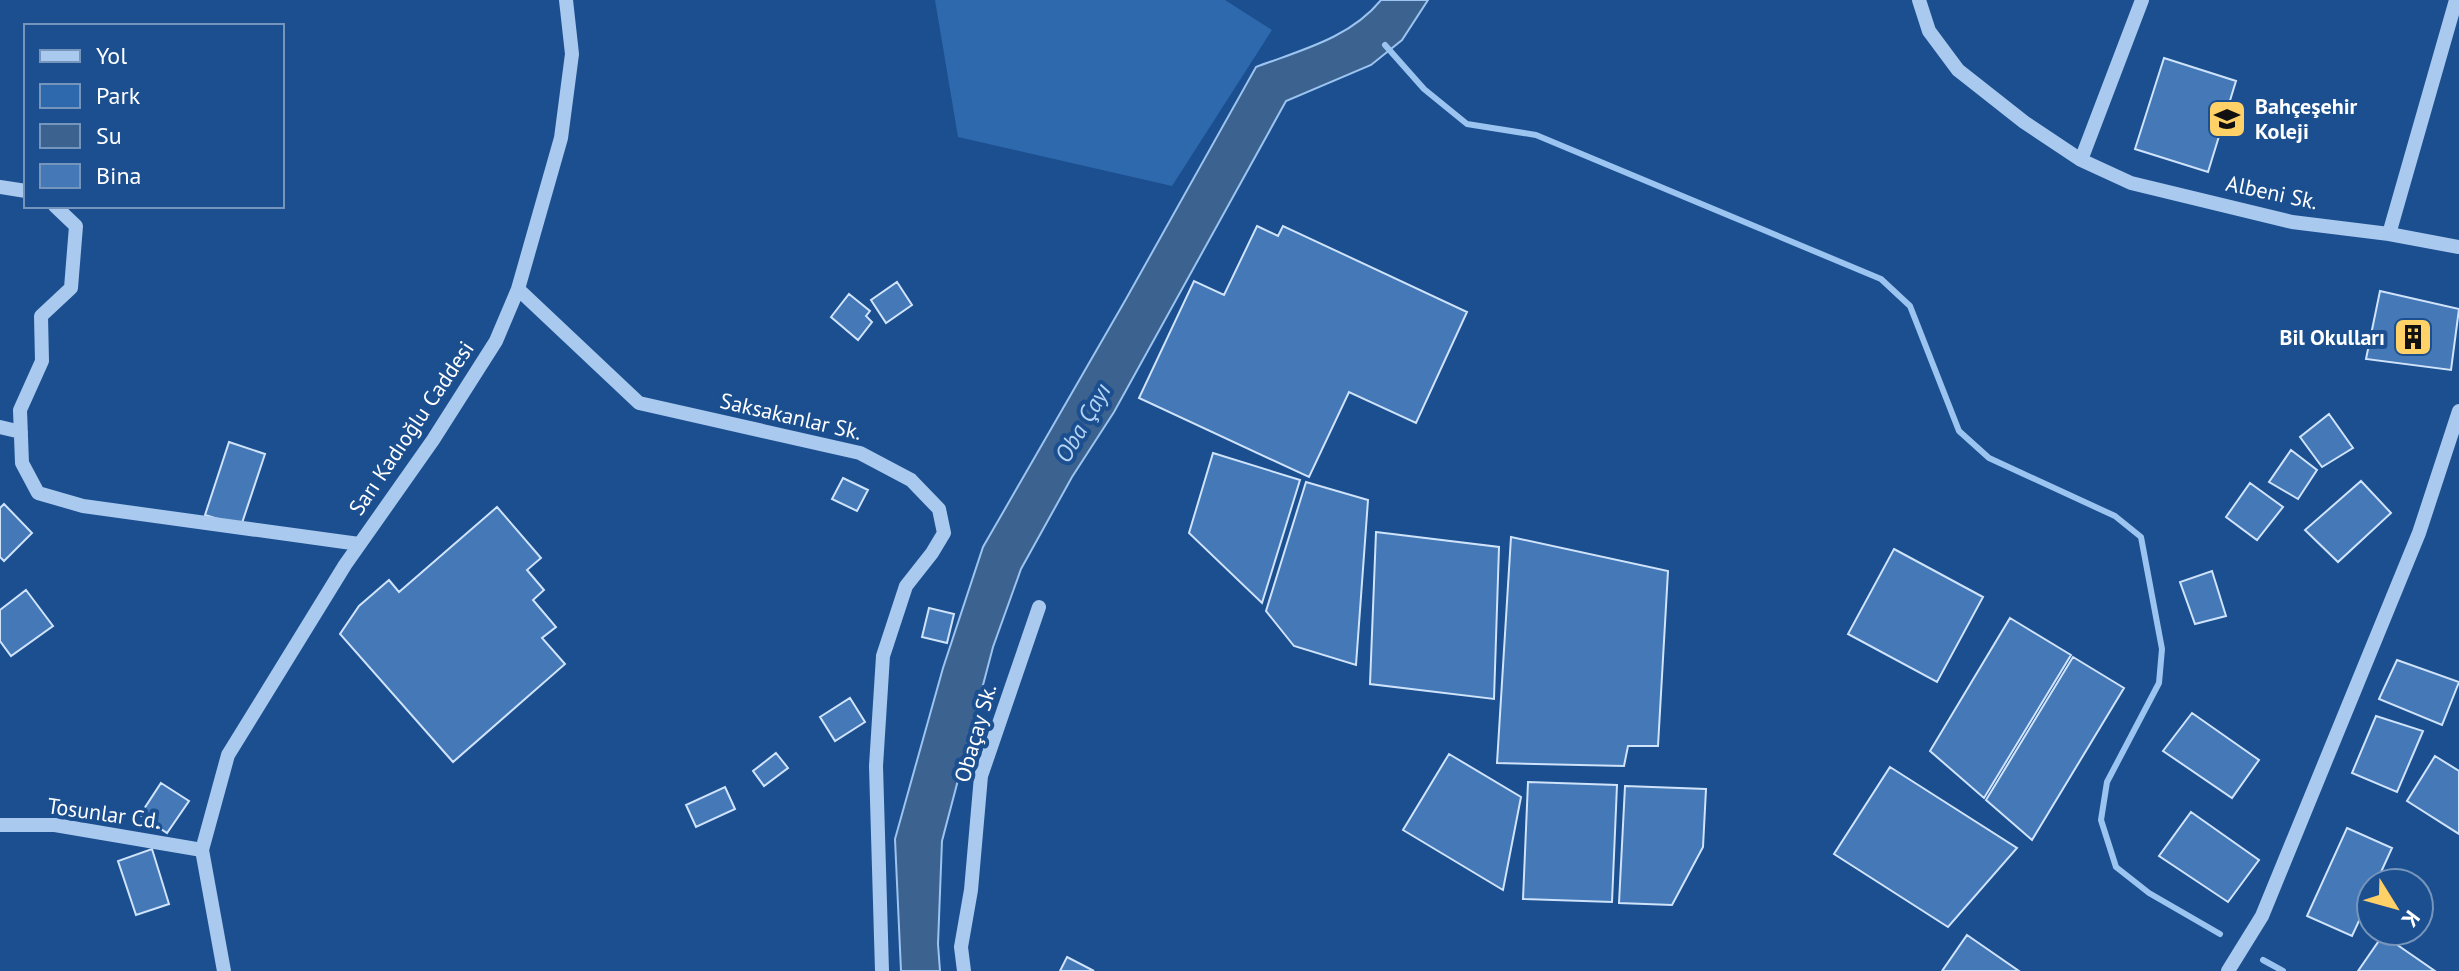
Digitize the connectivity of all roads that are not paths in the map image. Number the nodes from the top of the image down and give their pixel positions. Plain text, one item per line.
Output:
1 (566, 0) edge
2 (1919, 0) edge
3 (2142, 0) edge
4 (2456, 0) edge
5 (2081, 160) junction
6 (0, 187) edge
7 (24, 191) edge
8 (57, 208) edge
9 (2389, 234) junction
10 (2459, 247) edge
11 (518, 289) junction
12 (2459, 411) edge
13 (0, 427) edge
14 (21, 432) junction
15 (359, 544) junction
16 (1039, 607) dead end
17 (0, 825) edge
18 (202, 850) junction
19 (224, 971) edge
20 (882, 971) edge
21 (964, 971) edge
22 (2228, 971) edge

1 - 11 street, Sarı Kadıoğlu Caddesi
2 - 5 street, Albeni Sk.
3 - 5 street
4 - 9 street
5 - 9 street, Albeni Sk.
6 - 7 street
8 - 14 street
9 - 10 street, Albeni Sk.
11 - 15 street, Sarı Kadıoğlu Caddesi
11 - 20 street, Saksakanlar Sk.
12 - 22 street
13 - 14 street
14 - 15 street
15 - 18 street, Sarı Kadıoğlu Caddesi
16 - 21 street, Obaçay Sk.
17 - 18 street, Tosunlar Cd.
18 - 19 street

